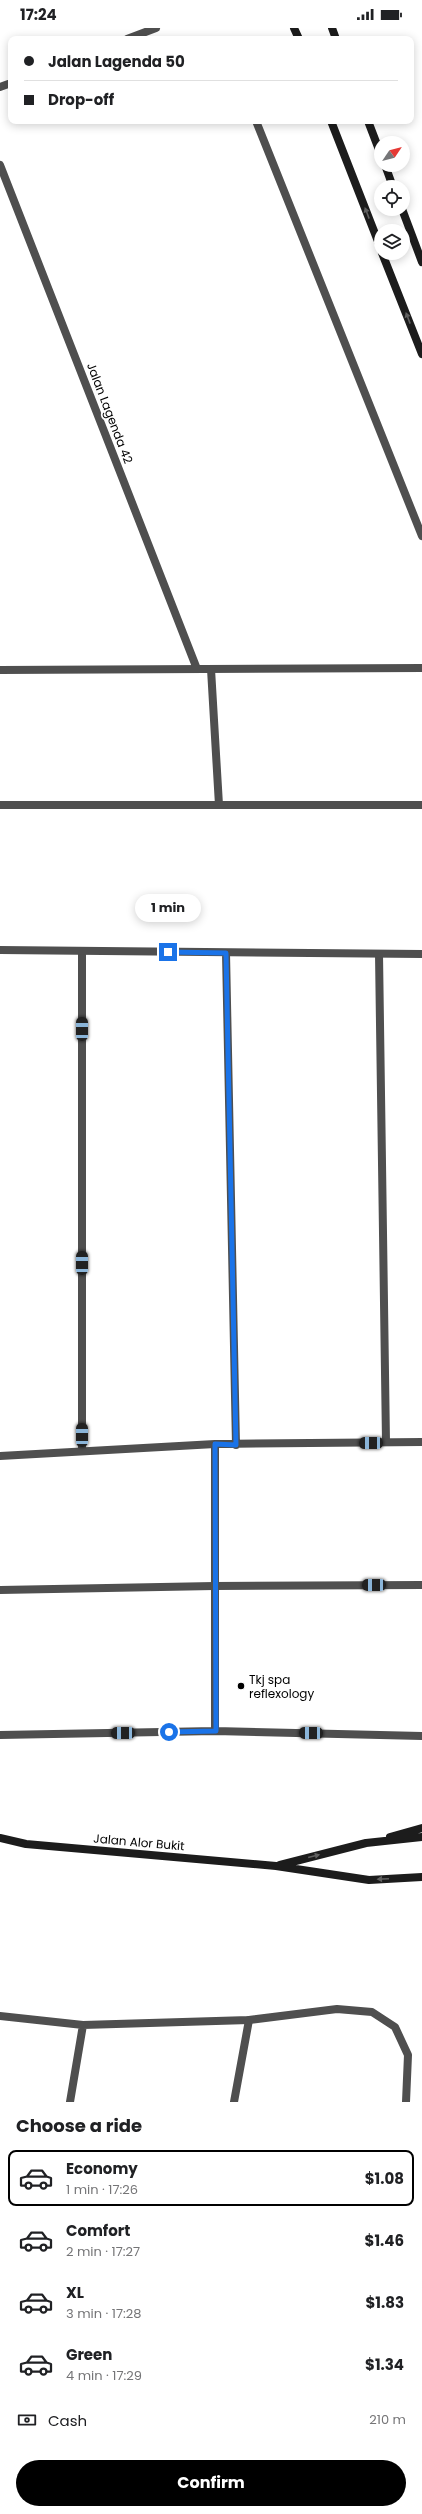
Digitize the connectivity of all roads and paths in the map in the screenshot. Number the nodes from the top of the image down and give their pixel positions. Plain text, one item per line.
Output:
1 (156, 28) edge
2 (135, 36) edge
3 (257, 124) edge
4 (332, 124) edge
5 (369, 124) edge
6 (374, 137) edge
7 (0, 165) edge
8 (405, 216) edge
9 (374, 231) edge
10 (385, 260) edge
11 (422, 262) edge
12 (422, 354) edge
13 (422, 536) edge
14 (422, 668) edge
15 (197, 669) junction
16 (211, 669) junction
17 (0, 670) edge
18 (0, 805) edge
19 (219, 805) junction
20 (422, 805) edge
21 (0, 950) edge
22 (82, 951) junction
23 (226, 953) junction
24 (379, 954) junction
25 (422, 954) edge
26 (386, 1442) junction
27 (422, 1442) edge
28 (215, 1444) junction
29 (236, 1445) junction
30 (82, 1451) junction
31 (0, 1456) edge
32 (422, 1585) edge
33 (214, 1586) junction
34 (0, 1590) edge
35 (216, 1731) junction
36 (0, 1735) edge
37 (422, 1736) edge
38 (422, 1828) edge
39 (422, 1837) edge
40 (0, 1838) edge
41 (366, 1843) junction
42 (276, 1866) junction
43 (422, 1877) edge
44 (0, 2016) edge
45 (248, 2020) junction
46 (83, 2025) junction
47 (70, 2102) edge
48 (234, 2102) edge
49 (406, 2102) edge

1 - 2 street
3 - 13 street
9 -> 4 main road
5 - 6 main road
7 - 15 street, Jalan Lagenda 42
8 - 11 main road
12 -> 10 main road
14 - 16 street
15 - 16 street
15 - 17 street
16 - 19 street
18 - 19 street
19 - 20 street
21 - 22 street
22 - 23 street
22 - 30 street
23 - 24 street
23 - 29 street
24 - 25 street
24 - 26 street
26 - 27 street
26 - 29 street
28 - 29 street
28 - 30 street
28 - 33 street
30 - 31 street
32 - 33 street
33 - 34 street
33 - 35 street
35 - 36 street
35 - 37 street
38 - 41 main road
39 - 41 main road, Jalan Alor Bukit
40 - 42 main road, Jalan Alor Bukit
42 -> 41 main road, Jalan Alor Bukit
43 -> 42 main road, Jalan Alor Bukit
44 - 46 street
45 - 46 street
45 - 48 street
45 - 49 street
46 - 47 street

